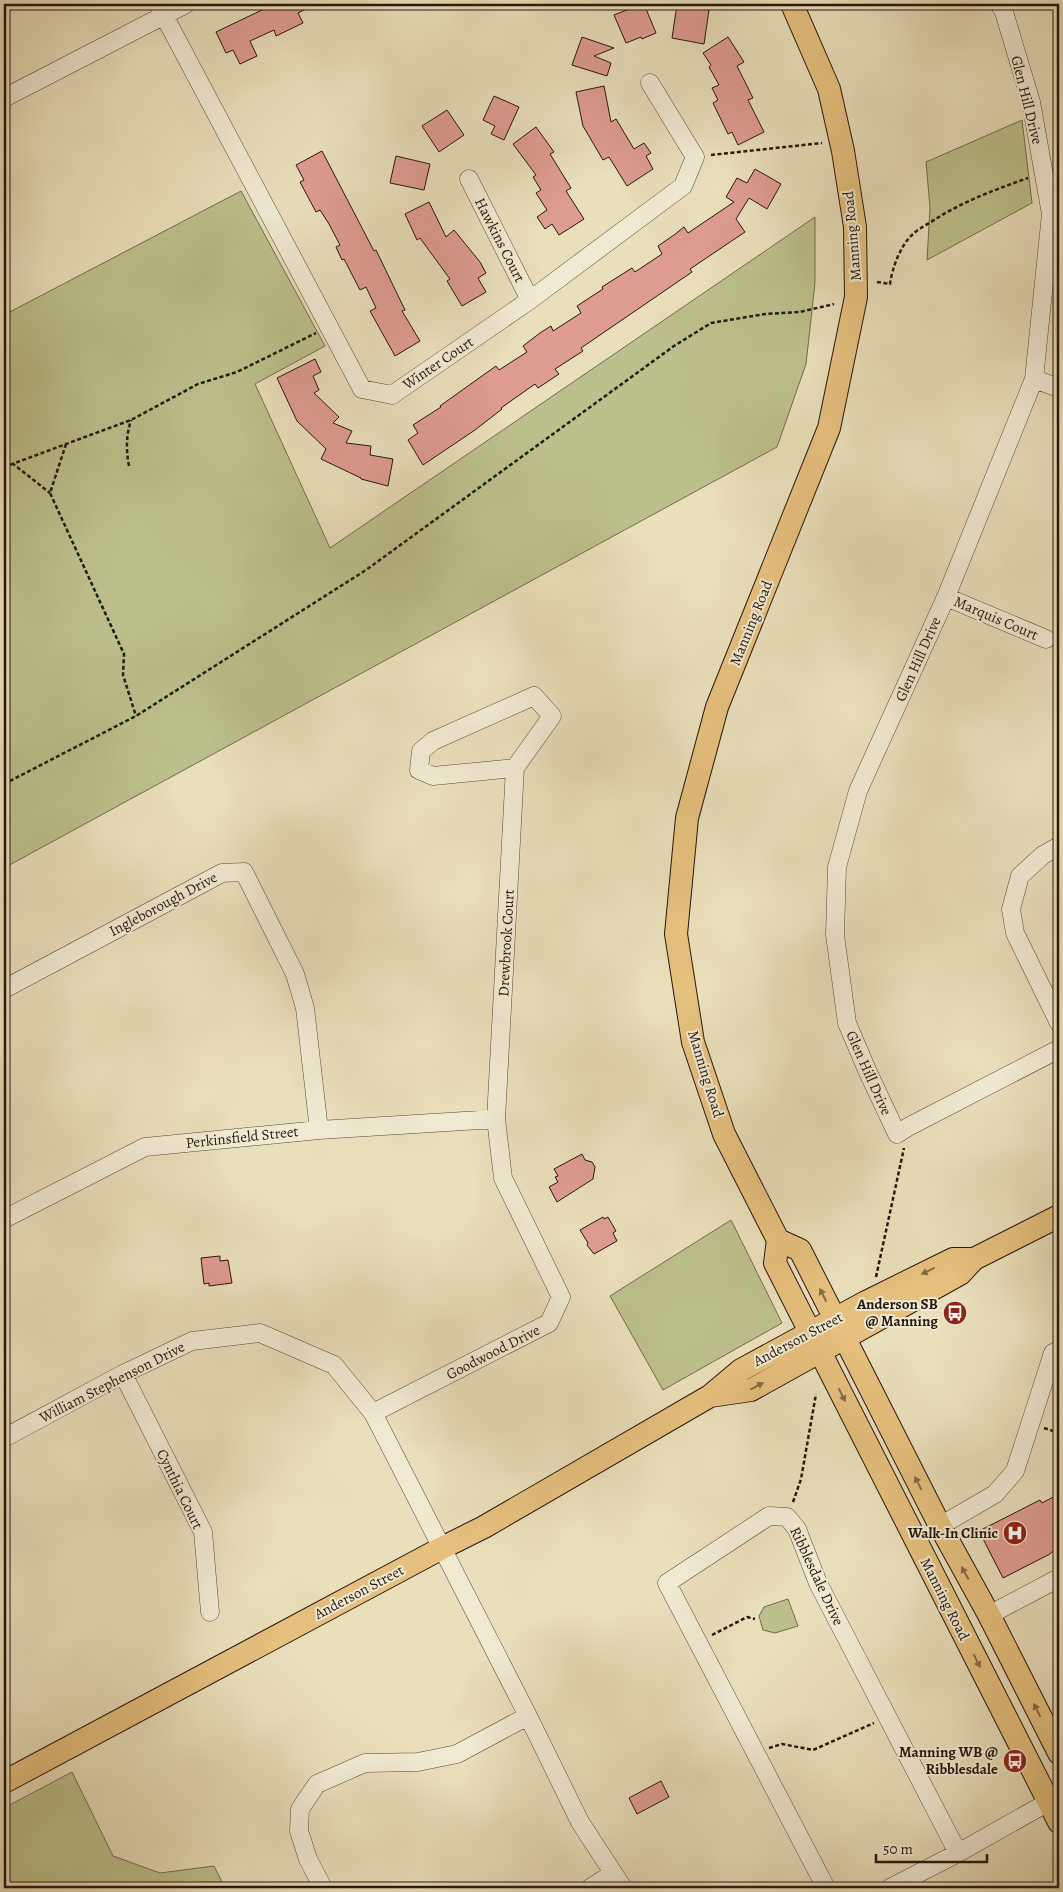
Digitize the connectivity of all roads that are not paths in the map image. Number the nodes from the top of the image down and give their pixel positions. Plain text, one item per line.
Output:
1 (186, 4) edge
2 (792, 4) edge
3 (999, 4) edge
4 (161, 9) edge
5 (650, 83) dead end
6 (4, 98) edge
7 (469, 179) dead end
8 (1055, 213) edge
9 (530, 300) junction
10 (1034, 379) junction
11 (1059, 388) edge
12 (946, 597) junction
13 (1046, 640) dead end
14 (515, 768) junction
15 (1059, 846) edge
16 (4, 989) edge
17 (1059, 1023) edge
18 (1059, 1049) edge
19 (496, 1118) junction
20 (319, 1130) junction
21 (1059, 1216) edge
22 (4, 1218) edge
23 (778, 1240) junction
24 (974, 1259) junction
25 (834, 1319) junction
26 (809, 1332) junction
27 (844, 1339) junction
28 (1059, 1350) edge
29 (819, 1352) junction
30 (123, 1374) junction
31 (710, 1396) junction
32 (373, 1413) junction
33 (4, 1438) edge
34 (940, 1526) junction
35 (442, 1548) junction
36 (1059, 1578) edge
37 (210, 1612) dead end
38 (989, 1615) junction
39 (528, 1716) junction
40 (1059, 1753) edge
41 (4, 1782) edge
42 (1056, 1807) edge
43 (958, 1853) junction
44 (612, 1874) junction
45 (323, 1888) edge
46 (590, 1888) edge
47 (623, 1888) edge
48 (826, 1888) edge
49 (890, 1888) edge

1 - 4 street
2 - 23 main road, Manning Road
3 - 8 street, Glen Hill Drive
4 - 6 street
4 - 9 street, Winter Court
5 - 9 street, Winter Court
7 - 9 street, Hawkins Court
8 - 10 street, Glen Hill Drive
10 - 11 street
10 - 12 street, Glen Hill Drive
12 - 13 street, Marquis Court
12 - 18 street, Glen Hill Drive
14 - 14 street
14 - 19 street, Drewbrook Court
15 - 17 street
16 - 20 street, Ingleborough Drive
19 - 20 street, Perkinsfield Street
19 - 32 street, Goodwood Drive
20 - 22 street, Perkinsfield Street
21 - 24 main road, Anderson Street
25 -> 23 main road, Manning Road
23 - 26 main road, Manning Road
24 -> 25 main road, Anderson Street
24 - 27 main road, Anderson Street
25 - 26 main road, Anderson Street
25 - 27 main road, Manning Road
26 - 29 main road, Manning Road
26 - 31 main road, Anderson Street
27 - 29 main road, Anderson Street
34 -> 27 main road, Manning Road
28 - 34 street
31 -> 29 main road, Anderson Street
29 -> 42 main road, Manning Road
30 - 32 street, William Stephenson Drive
30 - 33 street, William Stephenson Drive
30 - 37 street, Cynthia Court
31 - 35 main road, Anderson Street
32 - 35 street, William Stephenson Drive
38 -> 34 main road, Manning Road
35 - 39 street
35 - 41 main road, Anderson Street
36 - 38 street
40 -> 38 main road, Manning Road
39 - 44 street
39 - 45 street
42 - 43 street
43 - 48 street, Ribblesdale Drive
43 - 49 street
44 - 46 street
44 - 47 street

